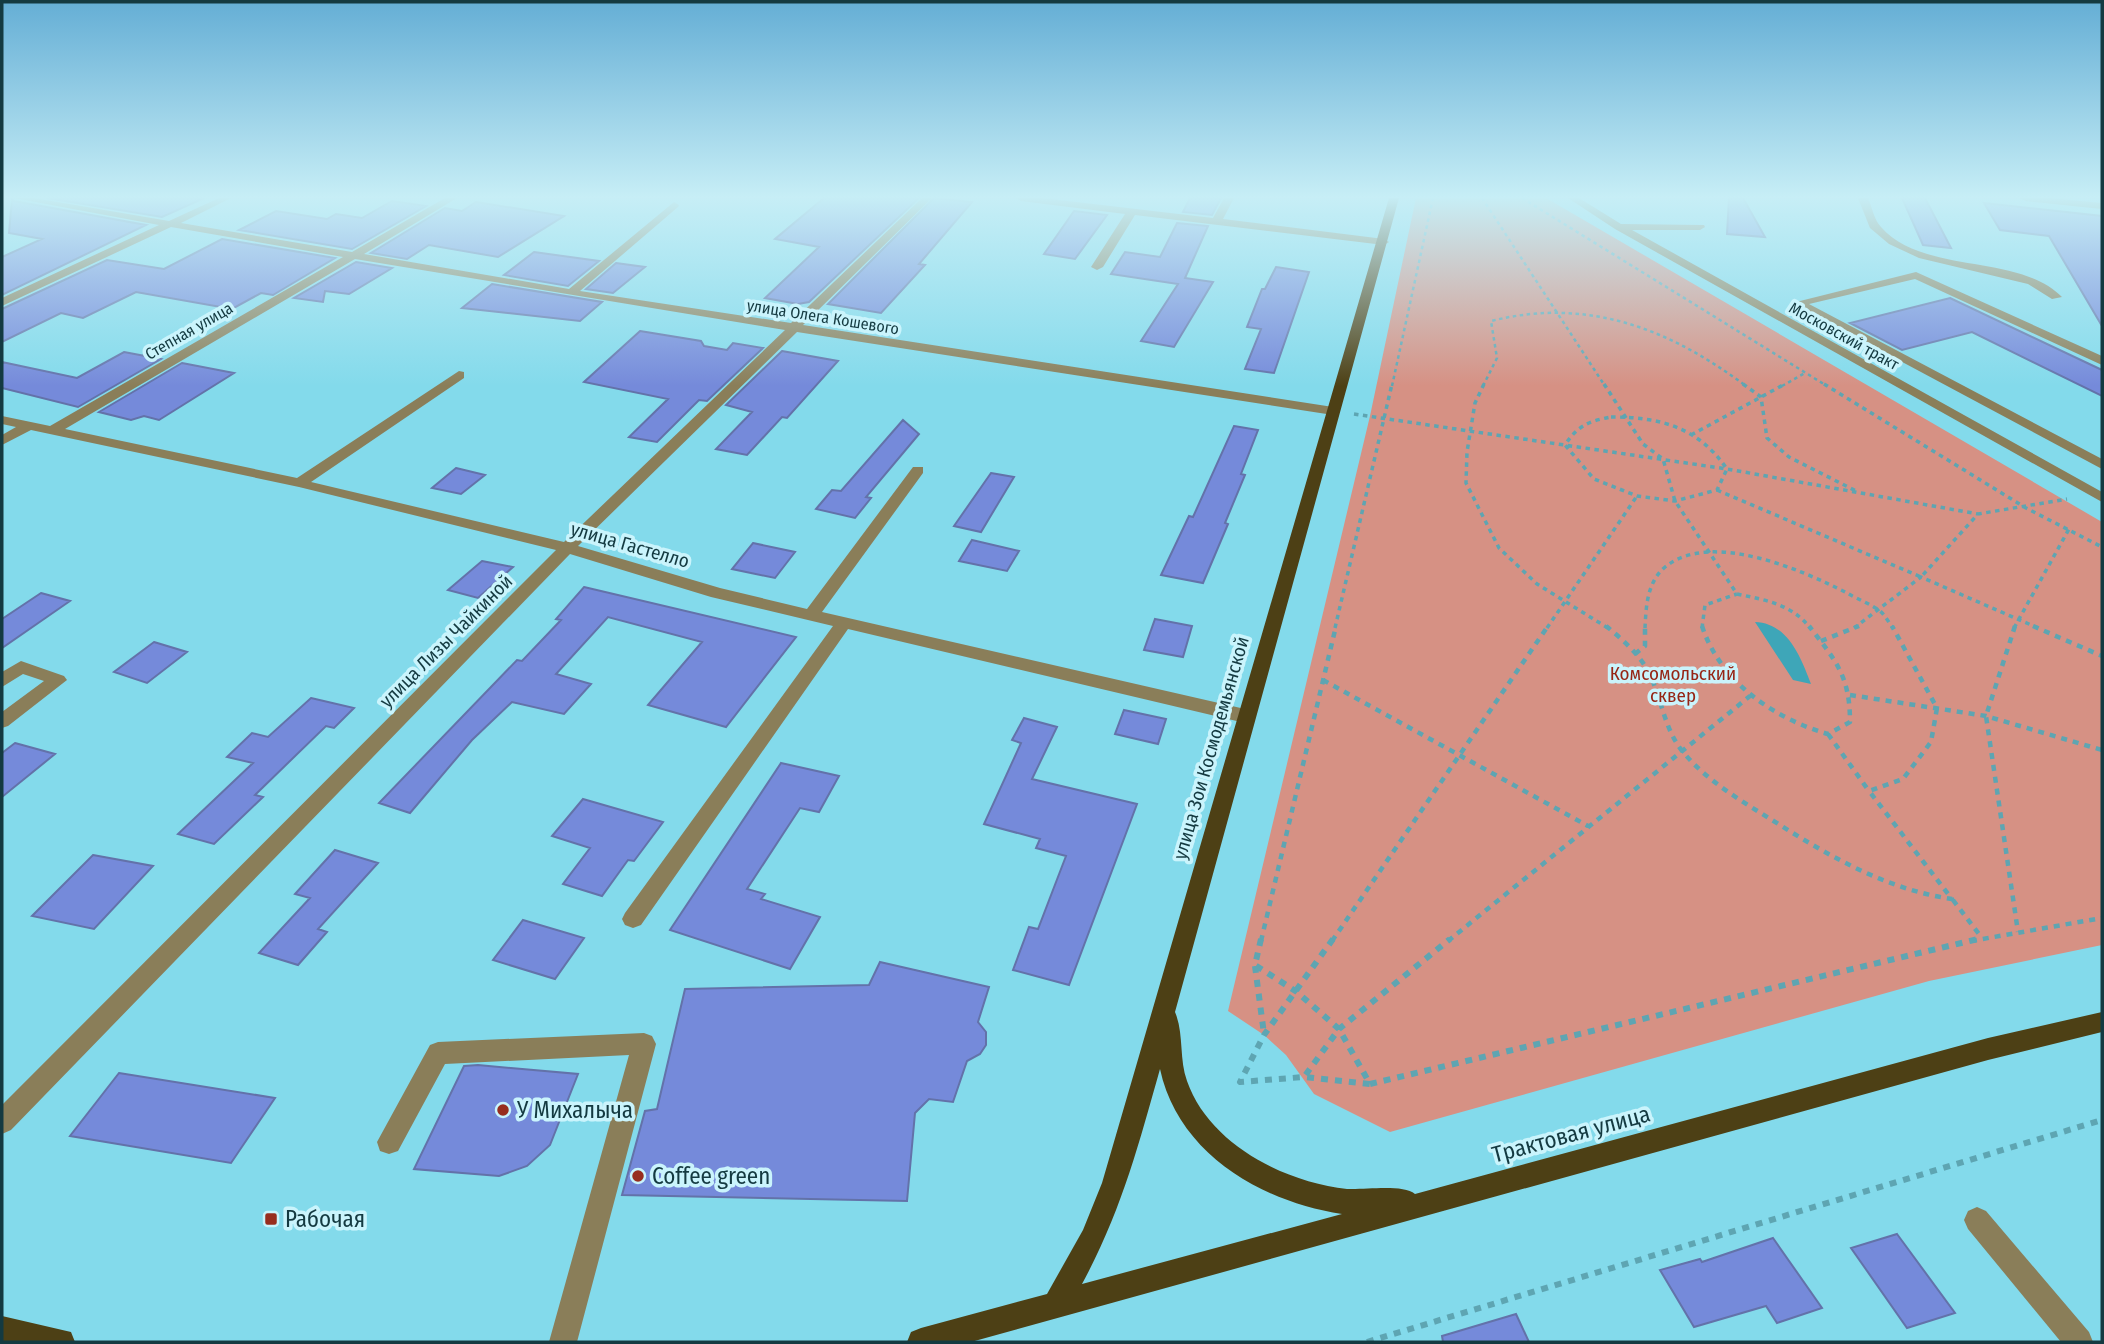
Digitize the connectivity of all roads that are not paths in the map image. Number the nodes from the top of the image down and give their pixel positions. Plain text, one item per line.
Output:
1 (91, 261) edge
2 (345, 261) edge
3 (374, 261) edge
4 (609, 261) edge
5 (862, 261) edge
6 (1101, 261) edge
7 (1378, 261) edge
8 (1678, 261) edge
9 (1944, 261) edge
10 (1097, 267) dead end
11 (571, 293) junction
12 (2056, 297) dead end
13 (2, 302) edge
14 (793, 328) junction
15 (2102, 361) edge
16 (459, 375) dead end
17 (1964, 391) junction
18 (1926, 399) junction
19 (1333, 411) junction
20 (2, 420) edge
21 (28, 426) junction
22 (52, 431) junction
23 (2, 441) edge
24 (2102, 465) edge
25 (918, 470) dead end
26 (299, 483) junction
27 (2102, 498) edge
28 (567, 548) junction
29 (811, 615) junction
30 (844, 623) junction
31 (2, 681) edge
32 (1245, 716) junction
33 (2, 721) edge
34 (633, 919) dead end
35 (1165, 1004) junction
36 (2102, 1022) edge
37 (2, 1122) edge
38 (389, 1142) dead end
39 (1440, 1199) junction
40 (1977, 1220) dead end
41 (1056, 1305) junction
42 (2, 1329) edge
43 (61, 1342) edge
44 (563, 1342) edge
45 (921, 1342) edge
46 (2079, 1342) edge

1 - 13 street
2 - 22 street, Степная улица
3 - 11 street, улица Олега Кошевого
4 - 11 street
5 - 14 street, улица Лизы Чайкиной
6 - 10 street
7 - 19 main road, улица Зои Космодемьянской
8 - 18 street, Московский тракт
9 - 12 street
11 - 14 street, улица Олега Кошевого
14 - 19 street, улица Олега Кошевого
14 - 28 street, улица Лизы Чайкиной
15 - 17 street
16 - 26 street
17 - 18 street
17 - 24 street
18 - 27 street, Московский тракт
19 - 32 main road, улица Зои Космодемьянской
20 - 21 street, улица Гастелло
21 - 22 street, улица Гастелло
21 - 23 street
22 - 26 street, улица Гастелло
25 - 29 street
26 - 28 street, улица Гастелло
28 - 29 street, улица Гастелло
28 - 37 street, улица Лизы Чайкиной
29 - 30 street, улица Гастелло
30 - 32 street, улица Гастелло
30 - 34 street
31 - 33 street
32 - 35 main road, улица Зои Космодемьянской
35 - 39 main road
35 - 41 main road, улица Зои Космодемьянской
36 - 39 main road, Трактовая улица
38 - 44 street
39 - 41 main road, Трактовая улица
40 - 46 street
41 - 45 main road, Трактовая улица
42 - 43 main road

